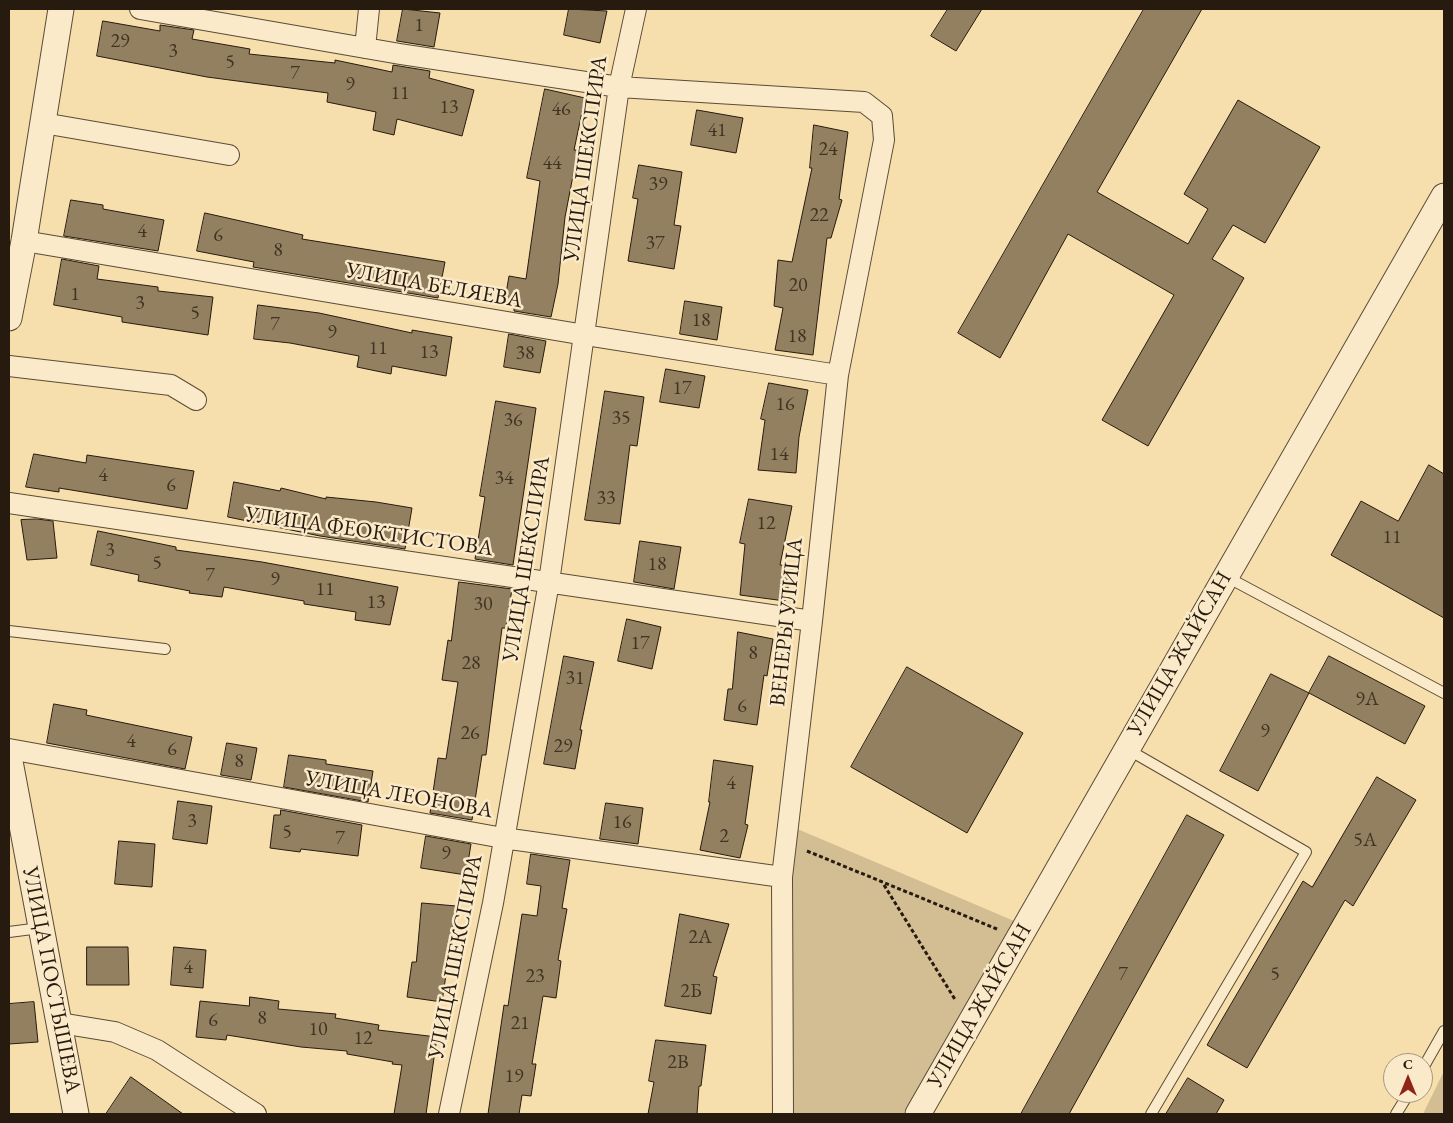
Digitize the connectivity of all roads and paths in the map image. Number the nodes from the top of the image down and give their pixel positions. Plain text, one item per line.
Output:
1 (61, 9) edge
2 (140, 9) edge
3 (369, 9) edge
4 (636, 9) edge
5 (365, 48) junction
6 (619, 88) junction
7 (43, 123) junction
8 (229, 155) dead end
9 (1444, 196) edge
10 (24, 241) junction
11 (9, 318) edge
12 (584, 335) junction
13 (9, 366) edge
14 (838, 375) junction
15 (196, 400) dead end
16 (9, 503) edge
17 (1224, 576) junction
18 (549, 582) junction
19 (812, 621) junction
20 (9, 631) edge
21 (164, 649) dead end
22 (1444, 692) edge
23 (9, 749) edge
24 (1126, 749) junction
25 (9, 756) edge
26 (13, 802) edge
27 (503, 838) junction
28 (786, 842) junction
29 (782, 878) junction
30 (884, 884) junction
31 (41, 928) junction
32 (9, 932) edge
33 (1019, 938) junction
34 (60, 1024) junction
35 (970, 1024) junction
36 (1444, 1031) edge
37 (1432, 1053) edge
38 (1403, 1103) edge
39 (923, 1112) edge
40 (76, 1114) edge
41 (256, 1114) edge
42 (449, 1114) edge
43 (783, 1114) edge
44 (1151, 1114) edge
45 (1396, 1114) edge

1 - 7 street
2 - 5 street, ВЕНЕРЫ УЛИЦА
3 - 5 street
4 - 6 street, УЛИЦА ШЕКСПИРА
5 - 6 street, ВЕНЕРЫ УЛИЦА
6 - 12 street, УЛИЦА ШЕКСПИРА
6 - 14 street, ВЕНЕРЫ УЛИЦА
7 - 8 street
7 - 10 street
9 - 17 street, УЛИЦА ЖАЙСАН
10 - 11 street
10 - 12 street, УЛИЦА БЕЛЯЕВА
12 - 14 street, УЛИЦА БЕЛЯЕВА
12 - 18 street, УЛИЦА ШЕКСПИРА
13 - 15 street
14 - 19 street, ВЕНЕРЫ УЛИЦА
16 - 18 street, УЛИЦА ФЕОКТИСТОВА
17 - 22 lane
17 - 24 street, УЛИЦА ЖАЙСАН
18 - 19 street, УЛИЦА ФЕОКТИСТОВА
18 - 27 street, УЛИЦА ШЕКСПИРА
19 - 28 street, ВЕНЕРЫ УЛИЦА
20 - 21 lane
23 - 27 street, УЛИЦА ЛЕОНОВА
24 - 33 street, УЛИЦА ЖАЙСАН
24 - 44 lane
25 - 26 street, УЛИЦА ПОСТЫШЕВА
26 - 31 street, УЛИЦА ПОСТЫШЕВА
27 - 29 street, УЛИЦА ЛЕОНОВА
27 - 42 street, УЛИЦА ШЕКСПИРА
28 - 29 street, ВЕНЕРЫ УЛИЦА
28 - 30 path
29 - 43 street, ВЕНЕРЫ УЛИЦА
30 - 33 path
30 - 35 path
31 - 32 lane
31 - 34 street, УЛИЦА ПОСТЫШЕВА
33 - 35 street, УЛИЦА ЖАЙСАН
34 - 40 street, УЛИЦА ПОСТЫШЕВА
34 - 41 street
35 - 39 street, УЛИЦА ЖАЙСАН
36 - 37 lane
38 - 45 lane

